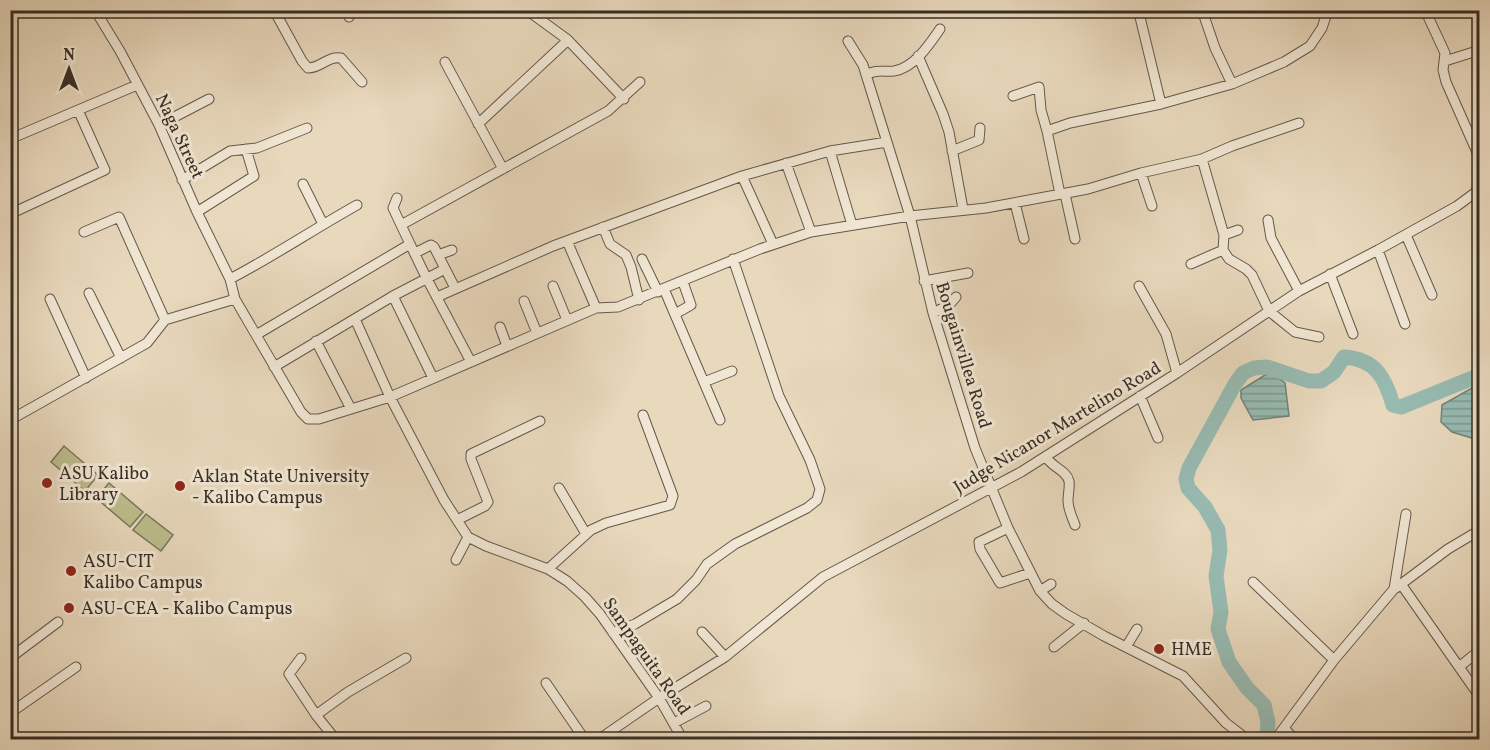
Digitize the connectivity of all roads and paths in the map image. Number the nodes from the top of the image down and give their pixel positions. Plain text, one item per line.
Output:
1 (274, 10) edge
2 (527, 10) edge
3 (1202, 10) edge
4 (1328, 10) edge
5 (1425, 10) edge
6 (98, 11) edge
7 (1139, 13) dead end
8 (940, 29) dead end
9 (568, 40) junction
10 (848, 41) dead end
11 (1479, 50) edge
12 (918, 56) junction
13 (1445, 61) junction
14 (445, 62) dead end
15 (866, 75) junction
16 (362, 82) dead end
17 (640, 82) dead end
18 (1232, 84) junction
19 (137, 85) junction
20 (1013, 96) dead end
21 (209, 99) dead end
22 (624, 99) junction
23 (1161, 104) junction
24 (78, 110) junction
25 (1299, 123) dead end
26 (478, 124) junction
27 (159, 125) junction
28 (307, 128) dead end
29 (980, 128) dead end
30 (1047, 131) junction
31 (10, 139) edge
32 (887, 142) junction
33 (246, 149) junction
34 (830, 151) junction
35 (952, 151) junction
36 (1202, 159) junction
37 (1479, 159) edge
38 (786, 162) junction
39 (502, 169) junction
40 (1141, 173) junction
41 (742, 176) junction
42 (182, 180) junction
43 (303, 184) dead end
44 (1479, 189) edge
45 (1063, 194) junction
46 (397, 198) dead end
47 (1015, 203) junction
48 (357, 205) dead end
49 (1152, 206) dead end
50 (963, 209) junction
51 (197, 212) junction
52 (10, 214) edge
53 (910, 216) junction
54 (1268, 220) dead end
55 (323, 224) junction
56 (401, 225) junction
57 (852, 225) junction
58 (603, 227) junction
59 (1238, 230) dead end
60 (84, 232) dead end
61 (811, 232) junction
62 (1224, 235) junction
63 (1406, 235) junction
64 (1024, 239) dead end
65 (1075, 239) dead end
66 (567, 241) junction
67 (773, 244) junction
68 (413, 248) junction
69 (1223, 249) junction
70 (452, 250) dead end
71 (1378, 250) junction
72 (438, 255) junction
73 (642, 259) dead end
74 (733, 260) junction
75 (1191, 264) dead end
76 (445, 269) junction
77 (968, 273) dead end
78 (1330, 274) junction
79 (426, 277) junction
80 (230, 279) junction
81 (924, 281) junction
82 (683, 282) junction
83 (553, 286) dead end
84 (1139, 286) dead end
85 (455, 288) junction
86 (661, 290) junction
87 (1299, 291) junction
88 (89, 293) dead end
89 (1432, 295) dead end
90 (393, 296) junction
91 (437, 297) junction
92 (956, 297) dead end
93 (50, 298) dead end
94 (235, 299) junction
95 (639, 300) junction
96 (524, 301) dead end
97 (596, 308) junction
98 (1269, 311) junction
99 (933, 313) junction
100 (675, 314) junction
101 (355, 319) junction
102 (165, 320) junction
103 (567, 320) junction
104 (1405, 324) dead end
105 (500, 327) dead end
106 (537, 333) junction
107 (1353, 334) dead end
108 (256, 335) junction
109 (1319, 337) dead end
110 (316, 341) junction
111 (507, 346) junction
112 (121, 358) junction
113 (471, 362) junction
114 (274, 367) junction
115 (732, 371) dead end
116 (1177, 373) junction
117 (86, 378) junction
118 (434, 378) junction
119 (704, 382) junction
120 (1140, 396) junction
121 (390, 397) junction
122 (351, 409) junction
123 (643, 415) dead end
124 (10, 420) edge
125 (720, 420) dead end
126 (540, 421) dead end
127 (1158, 438) dead end
128 (1046, 456) junction
129 (559, 488) dead end
130 (991, 489) junction
131 (1406, 514) dead end
132 (457, 520) junction
133 (1075, 525) dead end
134 (1008, 528) junction
135 (1479, 530) edge
136 (586, 534) junction
137 (468, 537) junction
138 (456, 560) dead end
139 (548, 569) junction
140 (1030, 573) junction
141 (1253, 582) dead end
142 (1051, 584) dead end
143 (1398, 587) junction
144 (1040, 591) junction
145 (58, 622) dead end
146 (1084, 623) junction
147 (1137, 629) dead end
148 (702, 632) dead end
149 (613, 633) junction
150 (1054, 647) dead end
151 (1126, 647) junction
152 (1479, 650) edge
153 (725, 657) junction
154 (10, 658) edge
155 (301, 658) dead end
156 (406, 658) dead end
157 (1334, 660) junction
158 (76, 667) dead end
159 (1459, 667) junction
160 (546, 683) dead end
161 (1479, 697) edge
162 (658, 698) junction
163 (706, 706) dead end
164 (10, 713) edge
165 (316, 715) junction
166 (674, 723) junction
167 (1284, 728) junction
168 (336, 740) edge
169 (585, 740) edge
170 (598, 740) edge
171 (683, 740) edge
172 (1248, 740) edge
173 (1275, 740) edge
174 (1295, 740) edge

1 - 16 street
2 - 9 street
3 - 18 street
4 - 18 street
5 - 13 street
6 - 19 street, Naga Street
7 - 23 street
8 - 12 street
9 - 22 street
9 - 26 street
10 - 15 street, Bougainvillea Road
11 - 13 street
12 - 15 street
12 - 35 street
13 - 37 street
14 - 26 street
15 - 32 street, Bougainvillea Road
17 - 22 street
18 - 23 street
19 - 24 street
19 - 27 street, Naga Street
20 - 30 street
21 - 27 street
22 - 39 street
23 - 30 street
24 - 31 street
24 - 52 street
25 - 36 street
26 - 39 street
27 - 42 street, Naga Street
28 - 33 street
29 - 35 street
30 - 45 street
32 - 34 street
32 - 53 street, Bougainvillea Road
33 - 42 street
33 - 51 street
34 - 38 street
34 - 57 street
35 - 50 street
36 - 40 street
36 - 62 street
38 - 41 street
38 - 61 street
39 - 56 street
40 - 45 street
40 - 49 street
41 - 58 street
41 - 67 street
42 - 51 street, Naga Street
43 - 55 street
44 - 63 street, Judge Nicanor Martelino Road
45 - 47 street
45 - 65 street
46 - 56 street
47 - 50 street
47 - 64 street
48 - 55 street
50 - 53 street
51 - 80 street, Naga Street
53 - 57 street
53 - 81 street, Bougainvillea Road
54 - 87 street
55 - 80 street
56 - 68 street
57 - 61 street
58 - 66 street
58 - 95 street
59 - 62 street
60 - 102 street
61 - 67 street
62 - 69 street
63 - 71 street, Judge Nicanor Martelino Road
63 - 89 street
66 - 85 street
66 - 97 street
67 - 74 street
68 - 72 street
68 - 79 street
68 - 108 street
69 - 75 street
69 - 98 street
70 - 72 street
71 - 78 street, Judge Nicanor Martelino Road
71 - 104 street
72 - 76 street
73 - 86 street
74 - 82 street
74 - 149 street
76 - 79 street
76 - 85 street
77 - 81 street
78 - 87 street, Judge Nicanor Martelino Road
78 - 107 street
79 - 90 street
79 - 91 street
80 - 94 street, Naga Street
81 - 99 street, Bougainvillea Road
82 - 86 street
82 - 100 street
83 - 103 street
84 - 116 street
85 - 91 street
86 - 95 street
86 - 100 street
87 - 98 street, Judge Nicanor Martelino Road
88 - 112 street
90 - 101 street
90 - 118 street
91 - 113 street
92 - 99 street
93 - 117 street
94 - 102 street
94 - 108 street, Naga Street
95 - 97 street
96 - 106 street
97 - 103 street
98 - 109 street
98 - 116 street, Judge Nicanor Martelino Road
99 - 130 street, Bougainvillea Road
100 - 119 street
101 - 110 street
101 - 121 street
102 - 112 street
103 - 106 street
105 - 111 street
106 - 111 street
108 - 114 street, Naga Street
110 - 114 street
110 - 122 street
111 - 113 street
112 - 117 street
113 - 118 street
114 - 122 street, Naga Street
115 - 119 street
116 - 120 street, Judge Nicanor Martelino Road
117 - 124 street
118 - 121 street
119 - 125 street
120 - 127 street
120 - 128 street, Judge Nicanor Martelino Road
121 - 122 street
121 - 132 street
123 - 136 street
126 - 132 street
128 - 130 street, Judge Nicanor Martelino Road
128 - 133 street
129 - 136 street
130 - 134 street, Bougainvillea Road
130 - 153 street, Judge Nicanor Martelino Road
131 - 143 street
132 - 137 street
134 - 140 street, Bougainvillea Road
134 - 140 street
135 - 143 street
136 - 139 street
137 - 138 street
137 - 139 street, Sampaguita Road
139 - 149 street, Sampaguita Road
140 - 144 street, Bougainvillea Road
141 - 157 street
142 - 144 street
143 - 157 street
143 - 159 street
144 - 146 street, Bougainvillea Road
145 - 154 street
146 - 150 street
146 - 151 street, Bougainvillea Road
147 - 151 street
148 - 153 street
149 - 162 street, Sampaguita Road
151 - 172 street, Bougainvillea Road
152 - 159 street
153 - 162 street, Judge Nicanor Martelino Road
155 - 165 street
156 - 165 street
157 - 167 street
158 - 164 street
159 - 161 street
160 - 169 street
162 - 166 street, Sampaguita Road
162 - 170 street, Judge Nicanor Martelino Road
163 - 166 street
165 - 168 street
166 - 171 street, Sampaguita Road
167 - 173 street
167 - 174 street

